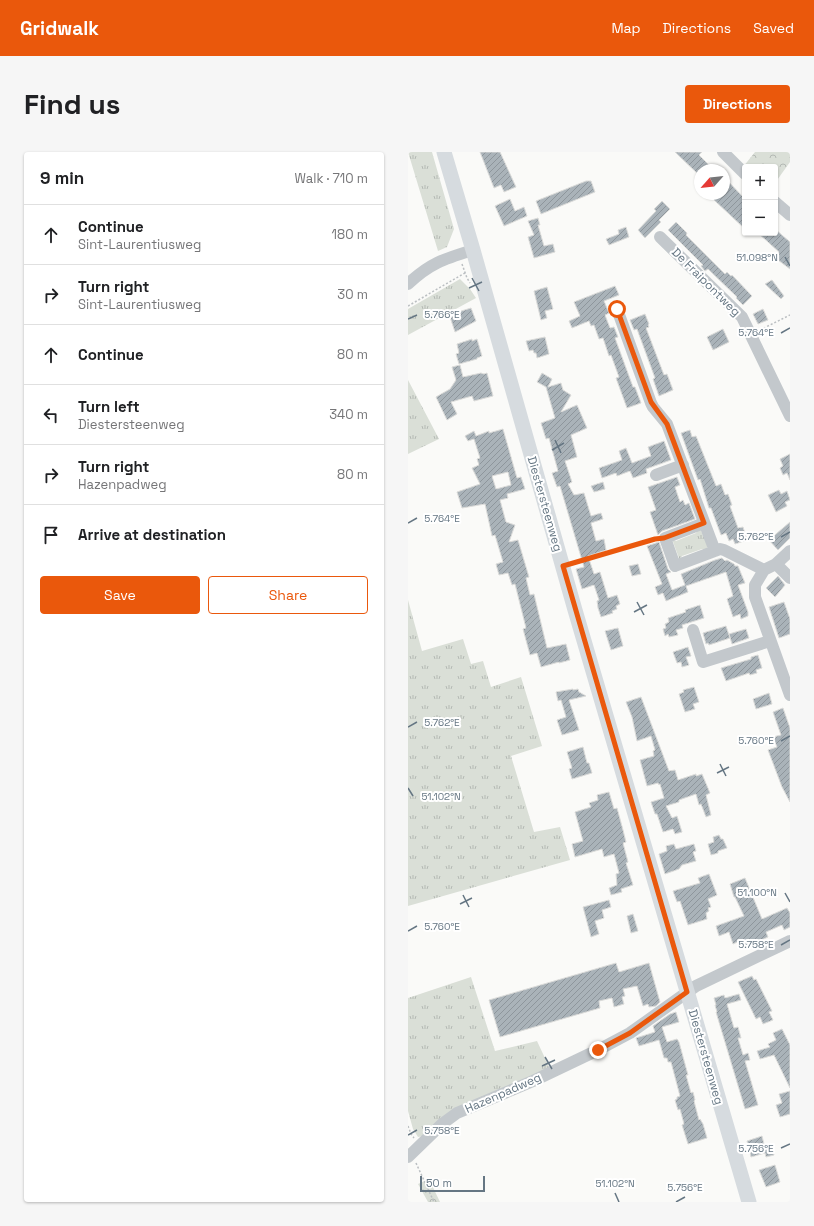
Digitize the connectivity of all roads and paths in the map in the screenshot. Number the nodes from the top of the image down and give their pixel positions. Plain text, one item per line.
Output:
1 (444, 152) edge
2 (723, 152) edge
3 (742, 171) edge
4 (778, 205) edge
5 (790, 215) edge
6 (660, 237) dead end
7 (473, 250) junction
8 (470, 271) dead end
9 (408, 284) edge
10 (408, 306) edge
11 (617, 309) dead end
12 (790, 316) edge
13 (751, 334) junction
14 (790, 416) edge
15 (683, 465) junction
16 (656, 475) dead end
17 (704, 523) junction
18 (664, 538) junction
19 (715, 551) junction
20 (790, 551) edge
21 (776, 564) junction
22 (563, 566) junction
23 (764, 570) junction
24 (790, 578) edge
25 (693, 630) dead end
26 (770, 641) junction
27 (790, 695) edge
28 (790, 941) edge
29 (687, 992) junction
30 (408, 1126) edge
31 (413, 1152) edge
32 (434, 1202) edge
33 (749, 1202) edge

1 - 7 main road, Diestersteenweg
2 - 3 street
4 - 5 street
6 - 13 street, De Fraipontweg
7 - 9 street
7 - 22 main road, Diestersteenweg
8 - 10 path
11 - 15 street
12 - 13 path
13 - 14 street, De Fraipontweg
15 - 16 street
15 - 17 street
17 - 18 street
17 - 19 street
18 - 19 street
18 - 22 path
19 - 23 street
20 - 21 street
21 - 23 street
21 - 24 street
22 - 29 main road, Diestersteenweg
23 - 26 street
25 - 26 street
26 - 27 street
28 - 29 street, Hazenpadweg
29 - 31 street, Hazenpadweg
29 - 33 main road, Diestersteenweg
30 - 31 path
31 - 32 path

